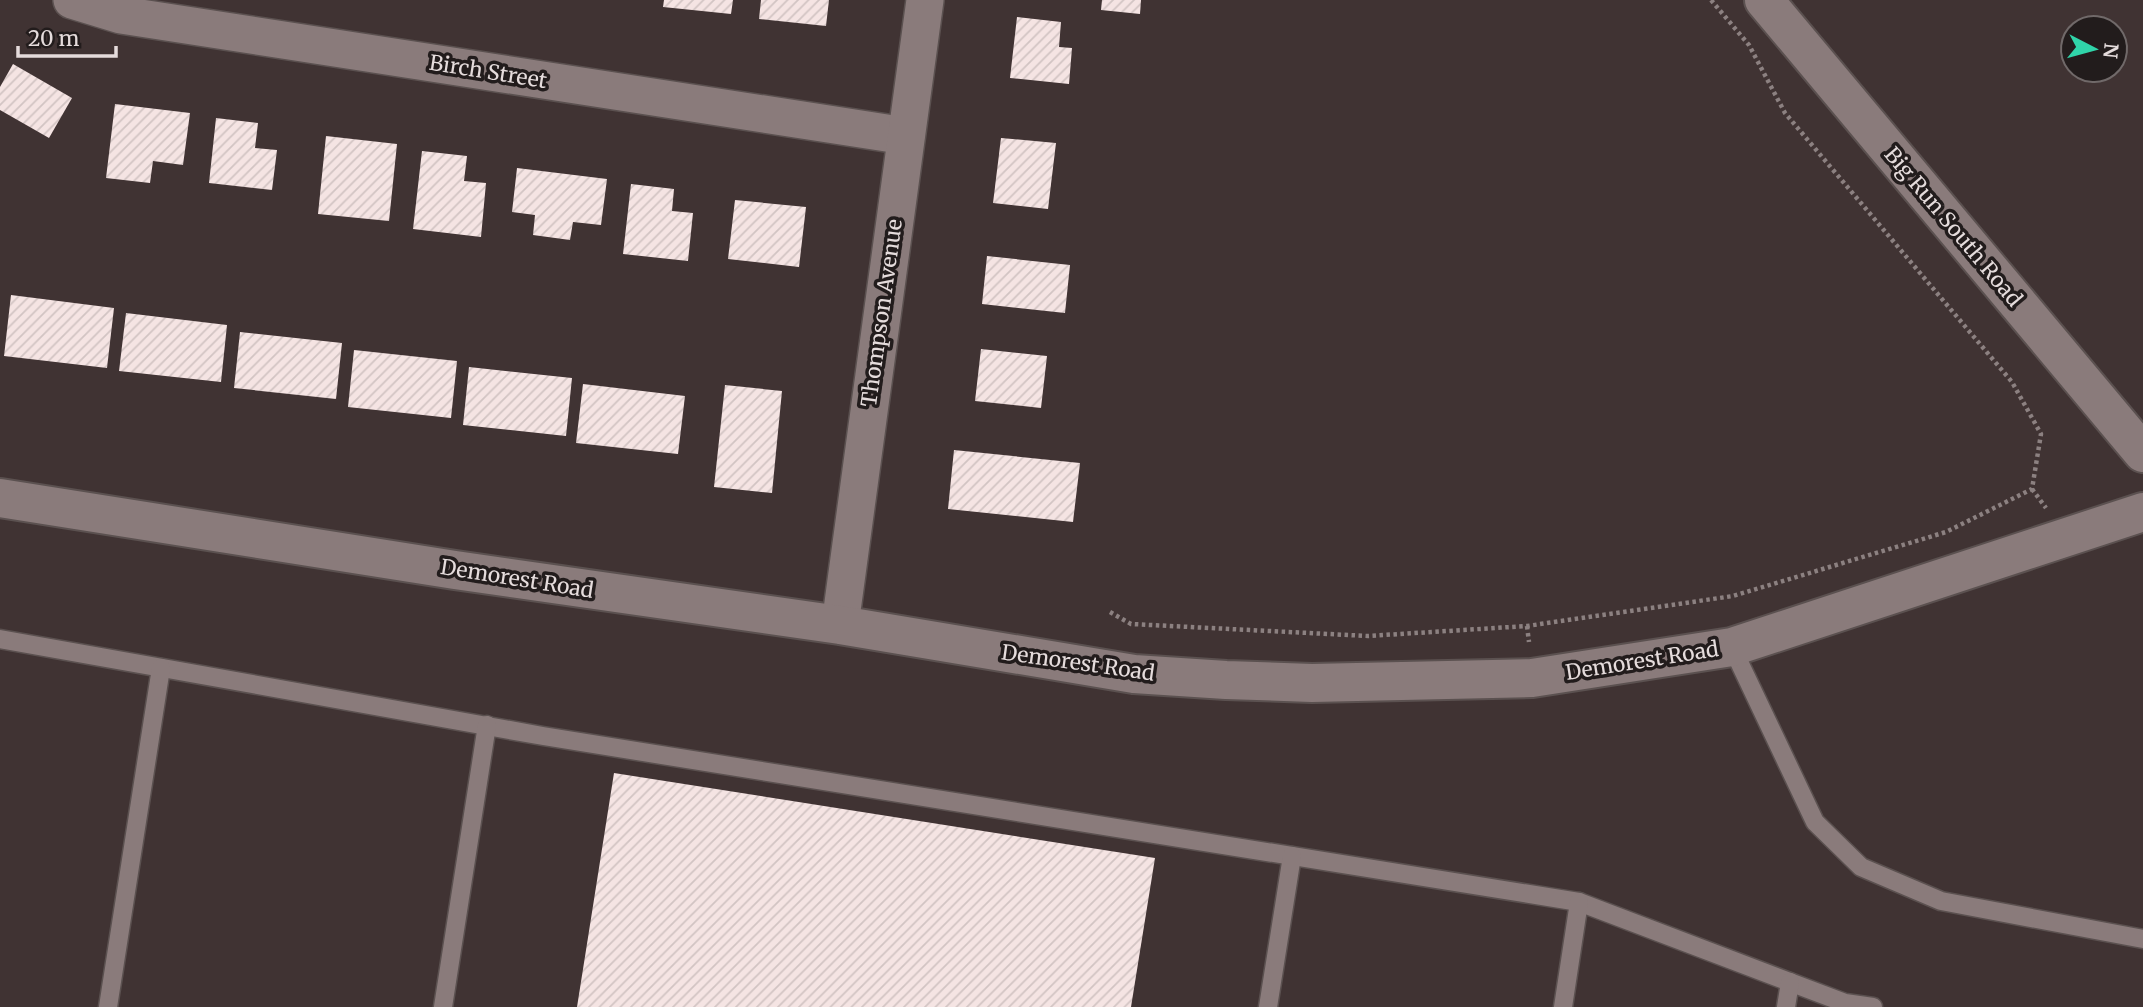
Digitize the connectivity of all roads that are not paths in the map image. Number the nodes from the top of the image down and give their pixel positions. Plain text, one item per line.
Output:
1 (72, 0) edge
2 (925, 0) edge
3 (1764, 0) edge
4 (906, 136) junction
5 (2143, 453) edge
6 (0, 498) edge
7 (2143, 512) edge
8 (840, 625) junction
9 (0, 639) edge
10 (1732, 647) junction
11 (161, 668) junction
12 (487, 725) junction
13 (1292, 856) junction
14 (1579, 902) junction
15 (2143, 939) edge
16 (1790, 982) junction
17 (108, 1007) edge
18 (443, 1007) edge
19 (1268, 1007) edge
20 (1563, 1007) edge
21 (1786, 1007) edge
22 (1873, 1007) edge

1 - 4 street, Birch Street
2 - 4 street, Thompson Avenue
3 - 5 street, Big Run South Road
4 - 8 street, Thompson Avenue
6 - 8 street, Demorest Road
7 - 10 street, Demorest Road
8 - 10 street, Demorest Road
9 - 11 lane
10 - 15 lane
11 - 12 lane
11 - 17 lane
12 - 13 lane
12 - 18 lane
13 - 14 lane
13 - 19 lane
14 - 16 lane
14 - 20 lane
16 - 21 lane
16 - 22 lane

